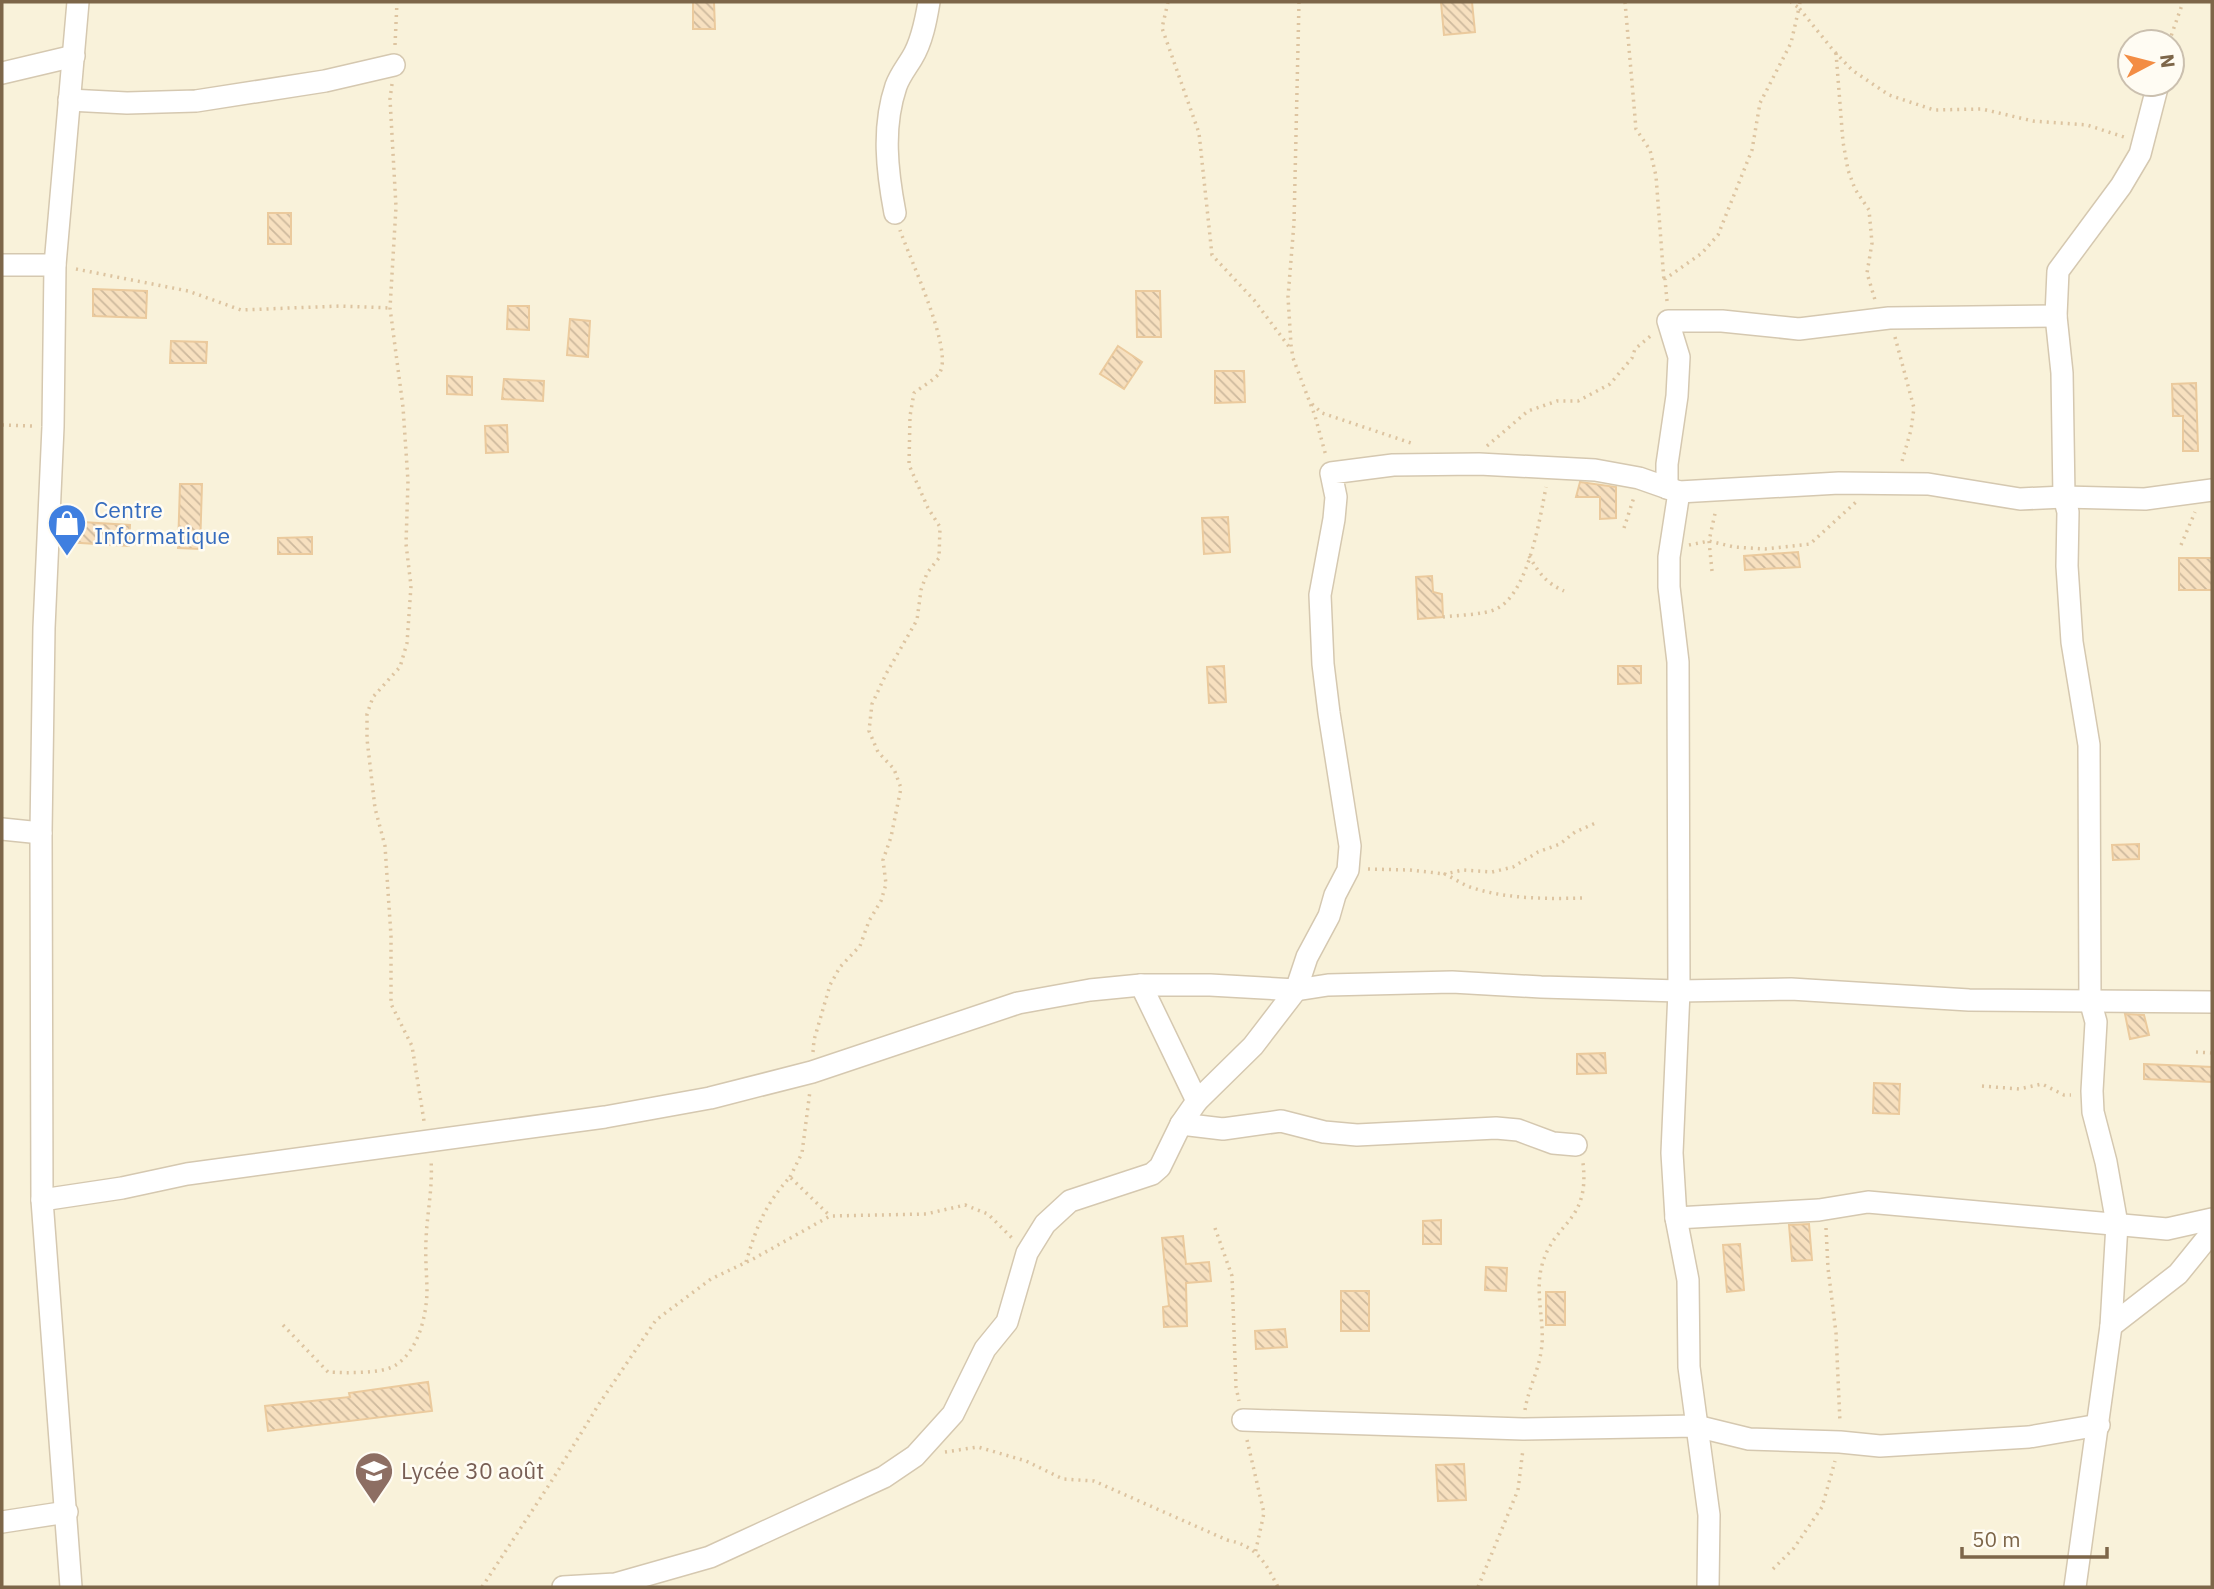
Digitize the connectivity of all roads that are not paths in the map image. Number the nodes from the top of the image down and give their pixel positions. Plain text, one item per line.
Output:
1 (78, 2) edge
2 (929, 2) edge
3 (74, 56) junction
4 (394, 65) road end
5 (2, 73) edge
6 (2155, 98) edge
7 (69, 100) junction
8 (895, 213) road end
9 (2, 265) edge
10 (55, 265) junction
11 (2056, 316) junction
12 (1673, 490) junction
13 (2064, 496) junction
14 (2206, 496) edge
15 (2, 829) edge
16 (41, 832) junction
17 (1141, 985) junction
18 (1296, 990) junction
19 (1679, 991) junction
20 (2090, 1000) junction
21 (2212, 1002) edge
22 (1197, 1101) junction
23 (1181, 1124) junction
24 (1576, 1145) road end
25 (42, 1200) junction
26 (1676, 1218) junction
27 (2212, 1219) edge
28 (2117, 1224) junction
29 (2212, 1232) edge
30 (2111, 1325) junction
31 (1243, 1420) road end
32 (2099, 1425) junction
33 (1696, 1426) junction
34 (67, 1512) junction
35 (2, 1522) edge
36 (71, 1587) edge
37 (563, 1587) edge
38 (1708, 1587) edge
39 (2075, 1587) edge

1 - 3 street
2 - 8 street
3 - 5 street
3 - 7 street
4 - 7 street
6 - 11 street
7 - 10 street
9 - 10 street
10 - 16 street
11 - 12 street
11 - 13 street
12 - 13 street
12 - 18 street
12 - 19 street
13 - 14 street
13 - 20 street
15 - 16 street
16 - 25 street
17 - 18 street
17 - 22 street
17 - 25 street
18 - 19 street
18 - 22 street
19 - 20 street
19 - 26 street
20 - 21 street
20 - 28 street
22 - 23 street
23 - 24 street
23 - 37 street
25 - 34 street
26 - 28 street
26 - 33 street
27 - 28 street
28 - 30 street
29 - 30 street
30 - 32 street
31 - 33 street
32 - 33 street
32 - 39 street
33 - 38 street
34 - 35 street
34 - 36 street

